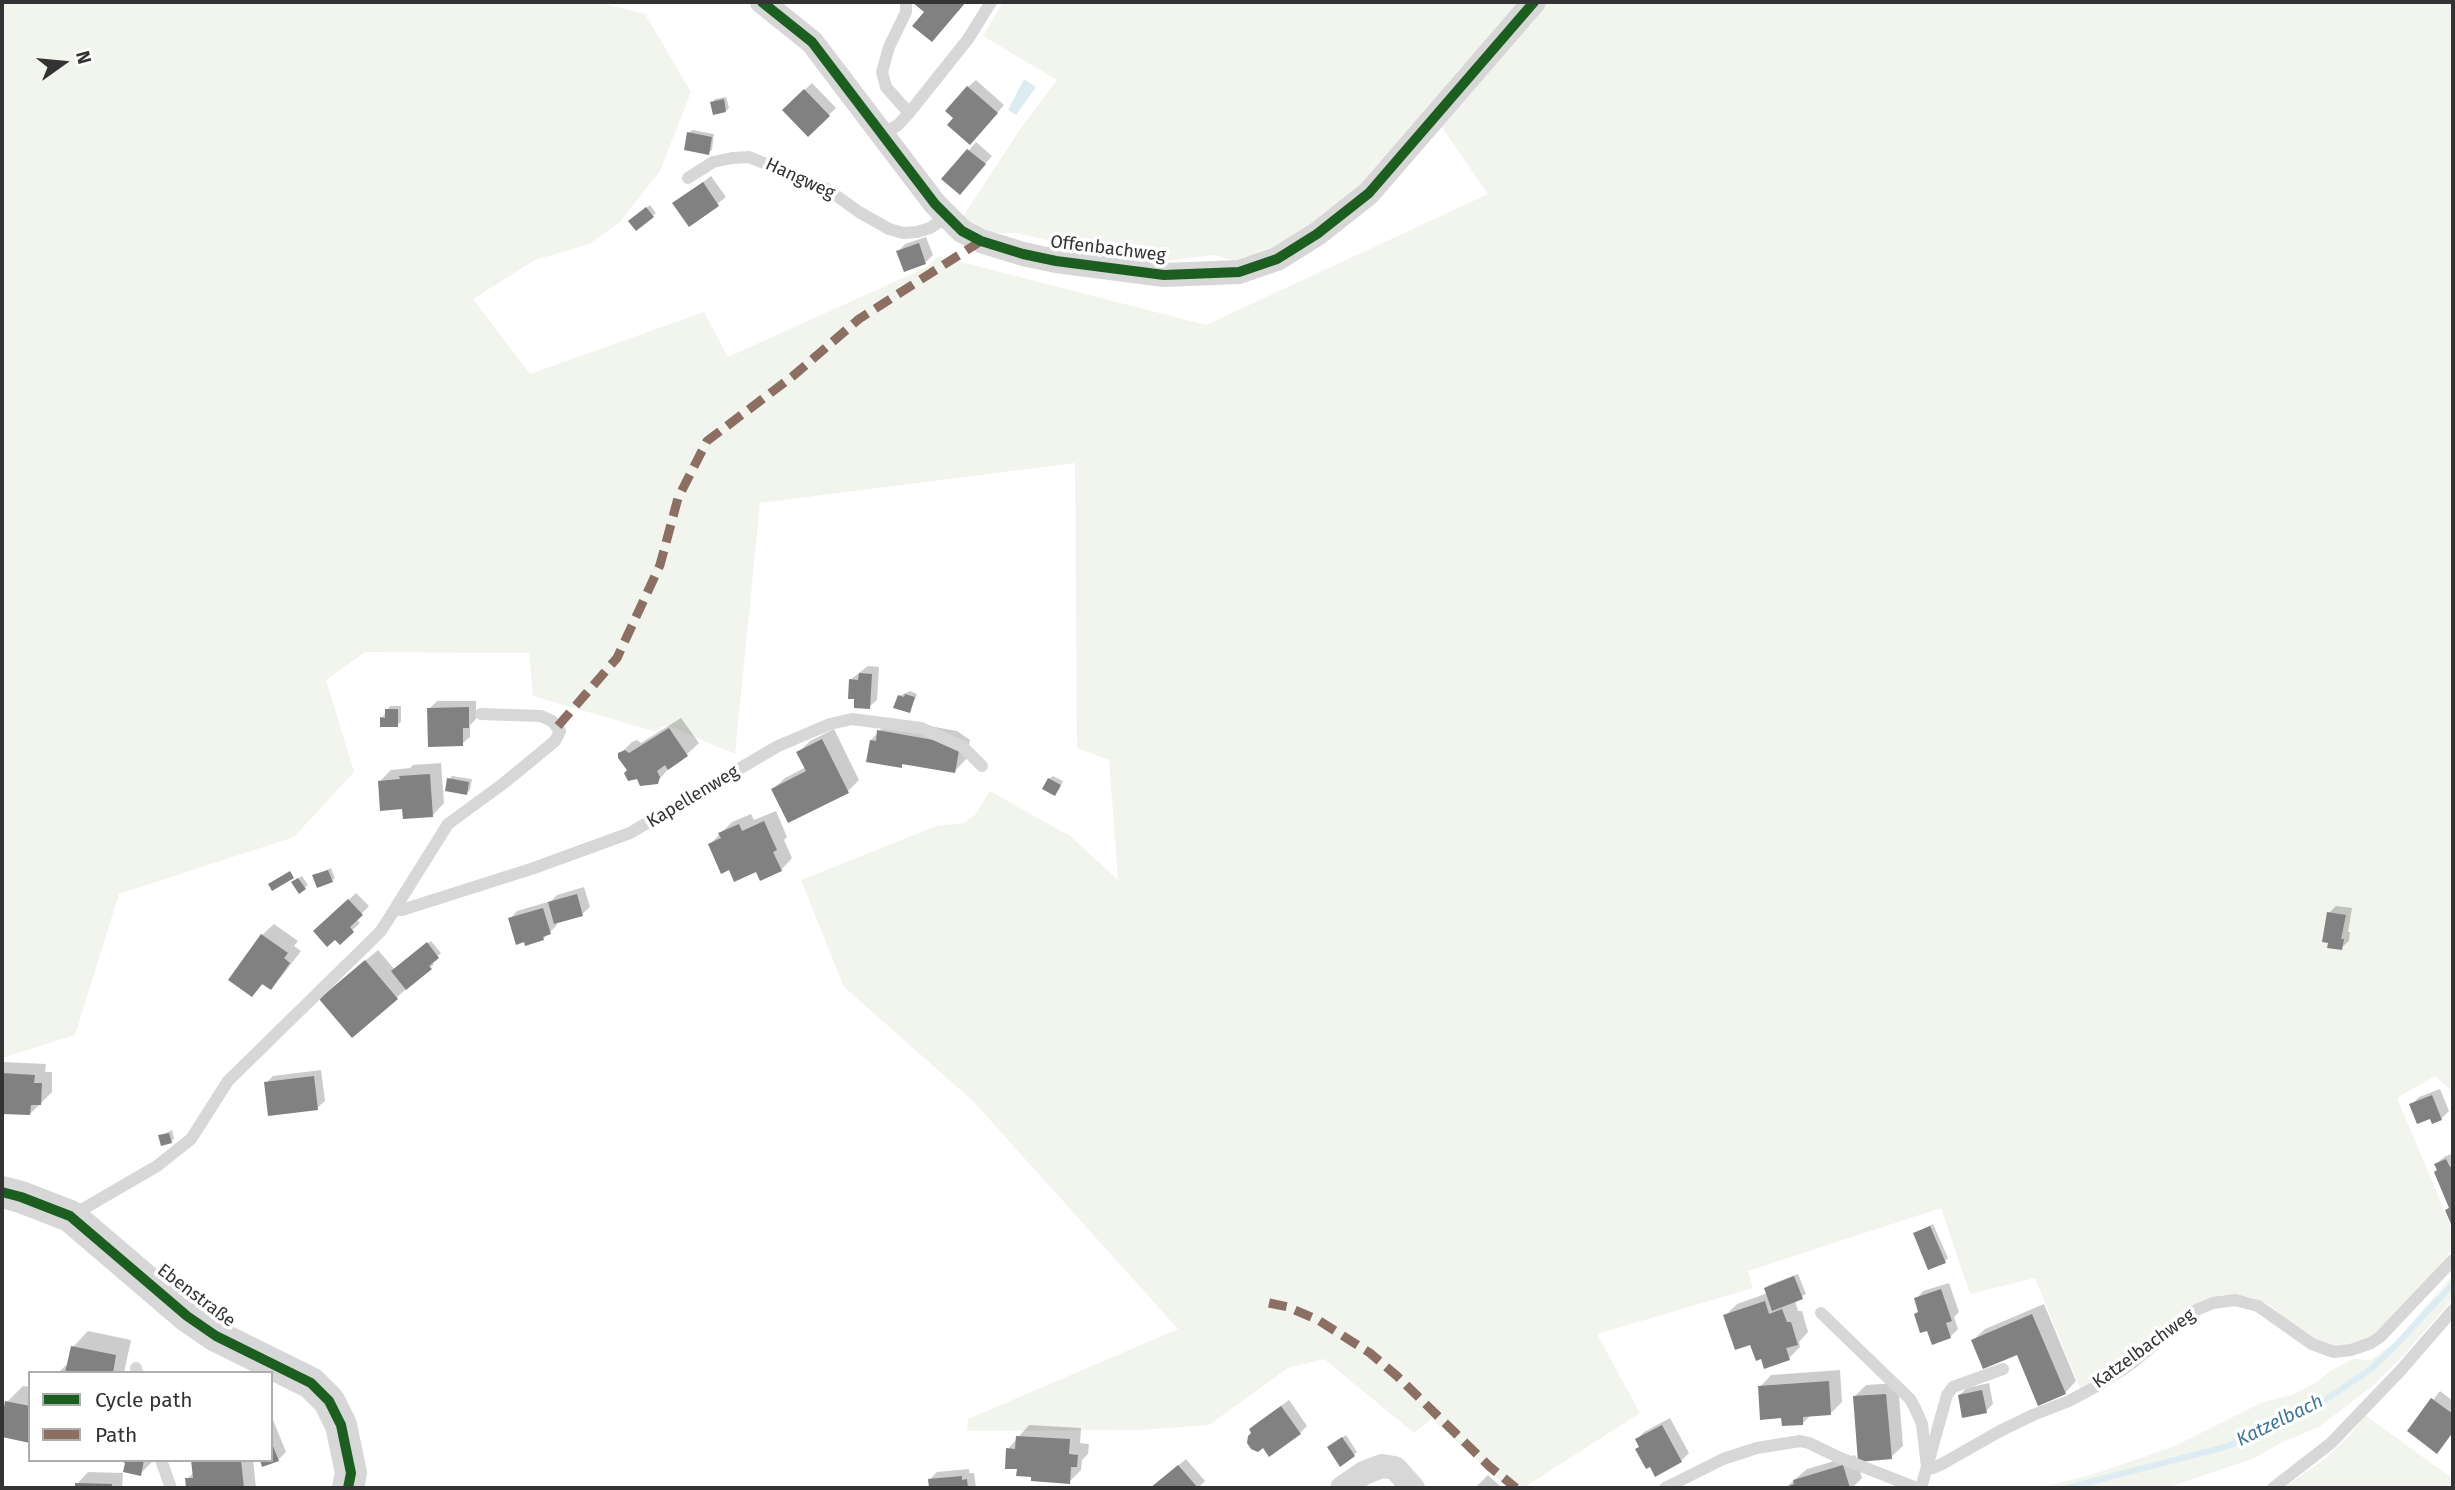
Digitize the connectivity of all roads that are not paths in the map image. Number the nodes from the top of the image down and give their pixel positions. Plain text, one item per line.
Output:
1 (762, 2) edge
2 (906, 2) edge
3 (991, 2) edge
4 (1534, 2) edge
5 (909, 113) junction
6 (881, 135) junction
7 (688, 178) dead end
8 (946, 217) junction
9 (481, 714) dead end
10 (982, 766) dead end
11 (395, 909) junction
12 (2, 1192) edge
13 (70, 1216) junction
14 (2453, 1259) edge
15 (2453, 1310) edge
16 (1821, 1313) dead end
17 (2003, 1369) dead end
18 (162, 1462) edge
19 (1927, 1467) junction
20 (171, 1488) edge
21 (348, 1488) edge
22 (1342, 1488) edge
23 (1413, 1488) edge
24 (1665, 1488) edge
25 (1919, 1488) edge
26 (2273, 1488) edge

1 - 6 street, Offenbachweg
2 - 5 lane
3 - 5 lane
4 - 8 street, Offenbachweg
5 - 6 lane
6 - 8 street, Offenbachweg
7 - 8 lane, Hangweg
9 - 11 lane
10 - 11 lane, Kapellenweg
11 - 13 lane
12 - 13 street, Ebenstraße
13 - 21 street, Ebenstraße
14 - 19 lane, Katzelbachweg
15 - 26 lane
16 - 19 lane
17 - 19 lane
18 - 20 lane
19 - 25 lane
22 - 23 street
24 - 25 lane

